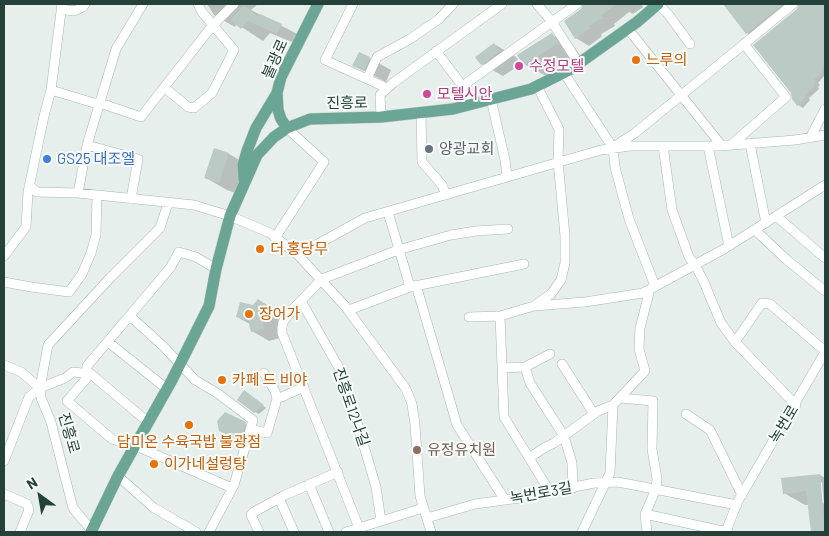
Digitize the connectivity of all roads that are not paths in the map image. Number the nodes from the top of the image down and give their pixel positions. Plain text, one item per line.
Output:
1 (85, 4) edge
2 (143, 4) edge
3 (198, 4) edge
4 (234, 4) edge
5 (318, 4) edge
6 (353, 4) edge
7 (453, 4) edge
8 (537, 4) edge
9 (577, 4) edge
10 (658, 4) edge
11 (793, 4) edge
12 (496, 5) edge
13 (61, 6) edge
14 (552, 22) junction
15 (213, 25) junction
16 (628, 29) junction
17 (690, 44) dead end
18 (744, 44) junction
19 (436, 51) junction
20 (579, 64) junction
21 (564, 73) junction
22 (368, 79) junction
23 (537, 86) junction
24 (165, 88) junction
25 (387, 88) junction
26 (464, 88) junction
27 (52, 90) junction
28 (277, 93) junction
29 (681, 96) junction
30 (491, 99) junction
31 (100, 103) junction
32 (469, 105) junction
33 (825, 109) edge
34 (421, 113) junction
35 (380, 117) junction
36 (287, 128) junction
37 (825, 135) edge
38 (810, 138) junction
39 (750, 144) junction
40 (87, 145) junction
41 (726, 145) junction
42 (663, 146) junction
43 (708, 146) junction
44 (613, 148) junction
45 (558, 161) junction
46 (507, 177) junction
47 (244, 184) junction
48 (30, 185) junction
49 (825, 185) edge
50 (78, 193) junction
51 (97, 195) junction
52 (446, 195) junction
53 (130, 199) junction
54 (168, 203) junction
55 (388, 212) junction
56 (230, 216) junction
57 (776, 216) junction
58 (766, 223) junction
59 (508, 229) dead end
60 (755, 230) junction
61 (275, 238) junction
62 (729, 246) junction
63 (398, 250) junction
64 (298, 255) junction
65 (4, 256) edge
66 (825, 258) edge
67 (524, 264) dead end
68 (695, 265) junction
69 (216, 269) junction
70 (322, 279) junction
71 (4, 282) edge
72 (413, 286) junction
73 (653, 287) junction
74 (825, 291) edge
75 (301, 301) junction
76 (534, 306) junction
77 (348, 310) junction
78 (130, 316) junction
79 (500, 316) junction
80 (469, 317) dead end
81 (108, 342) junction
82 (735, 342) junction
83 (825, 352) edge
84 (550, 354) dead end
85 (4, 364) edge
86 (180, 364) junction
87 (562, 364) dead end
88 (525, 367) junction
89 (502, 368) junction
90 (264, 373) dead end
91 (86, 374) junction
92 (304, 387) junction
93 (40, 388) junction
94 (167, 389) junction
95 (620, 398) junction
96 (277, 399) junction
97 (612, 405) junction
98 (796, 405) junction
99 (594, 414) junction
100 (686, 414) dead end
101 (148, 423) junction
102 (250, 428) junction
103 (564, 436) junction
104 (136, 446) junction
105 (529, 458) junction
106 (4, 461) edge
107 (338, 472) junction
108 (118, 476) junction
109 (607, 482) junction
110 (309, 484) junction
111 (232, 488) junction
112 (573, 488) junction
113 (656, 489) junction
114 (550, 492) junction
115 (4, 494) edge
116 (742, 495) junction
117 (280, 498) junction
118 (505, 500) junction
119 (737, 505) junction
120 (423, 508) junction
121 (645, 514) junction
122 (427, 518) junction
123 (381, 521) junction
124 (359, 528) junction
125 (20, 532) edge
126 (92, 532) edge
127 (196, 532) edge
128 (209, 532) edge
129 (259, 532) edge
130 (294, 532) edge
131 (329, 532) edge
132 (346, 532) edge
133 (431, 532) edge
134 (582, 532) edge
135 (647, 532) edge
136 (727, 532) edge

1 - 13 street
2 - 31 street
3 - 15 street
4 - 15 street
5 - 28 main road, 불광로
6 - 22 street
7 - 22 street
8 - 14 street
9 - 14 street
10 - 16 main road, 진흥로
10 - 17 street
11 - 18 street
12 - 19 street
13 - 27 street
14 - 20 street
14 - 26 street
15 - 24 street
15 - 24 street
16 - 20 main road, 진흥로
16 - 29 street
18 - 29 street
18 - 41 street
19 - 25 street
19 - 26 street
20 - 21 main road, 진흥로
21 - 23 main road, 진흥로
21 - 44 street
22 - 25 street
23 - 30 main road, 진흥로
23 - 45 street
24 - 31 street
25 - 35 street
26 - 32 street
27 - 31 street
27 - 48 street
28 - 36 main road, 불광로
28 - 47 main road
29 - 41 street
29 - 44 street
30 - 32 main road, 진흥로
30 - 46 street
31 - 40 street
32 - 34 main road, 진흥로
33 - 38 street
34 - 35 main road, 진흥로
34 - 52 street
35 - 36 main road, 진흥로
36 - 47 main road, 진흥로
36 - 61 street
37 - 38 street
38 - 39 street
39 - 41 street
39 - 58 street
40 - 50 street
40 - 53 street
41 - 43 street
42 - 43 street
42 - 44 street
42 - 68 street
43 - 62 street
44 - 45 street
44 - 73 street
45 - 46 street
45 - 76 street
46 - 52 street
47 - 56 main road, 진흥로
48 - 50 street
48 - 65 street
49 - 57 street
50 - 51 street
51 - 53 street
51 - 71 street
52 - 55 street
53 - 54 street
54 - 56 street
54 - 93 street
55 - 63 street
55 - 64 street
56 - 61 street
56 - 69 main road, 진흥로
57 - 58 street
57 - 66 street
58 - 60 street
59 - 63 street
60 - 62 street
60 - 74 street
61 - 64 street
62 - 68 street
63 - 70 street
63 - 72 street
64 - 70 street
67 - 72 street
68 - 73 street
68 - 82 street
69 - 78 street, 진흥로
69 - 86 main road, 진흥로
70 - 75 street
70 - 77 street
72 - 77 street
72 - 118 street
73 - 76 street
73 - 95 street
75 - 92 street
75 - 123 street, 진흥로12나길
76 - 79 street
77 - 120 street
78 - 81 street, 진흥로
78 - 86 street
79 - 80 street
79 - 89 street
81 - 91 street, 진흥로
81 - 94 street
82 - 83 street, 녹번로
82 - 98 street
83 - 98 street, 녹번로
84 - 88 street
85 - 93 street
86 - 94 main road, 진흥로
86 - 102 street
87 - 99 street
88 - 89 street
88 - 103 street
89 - 105 street
90 - 96 street
91 - 93 street
91 - 101 street
91 - 104 street, 진흥로
92 - 96 street
92 - 107 street
93 - 106 street
93 - 126 street, 진흥로
94 - 101 main road, 진흥로
95 - 97 street
95 - 113 street
96 - 102 street
97 - 99 street
97 - 109 street
98 - 116 street, 녹번로
99 - 103 street
100 - 116 street
101 - 104 main road, 진흥로
102 - 111 street
103 - 105 street
103 - 112 street
104 - 108 main road, 진흥로
104 - 111 street, 진흥로
105 - 114 street
107 - 110 street
107 - 124 street
108 - 126 main road, 진흥로
108 - 127 street
109 - 112 street, 녹번로3길
109 - 113 street, 녹번로3길
109 - 134 street
110 - 117 street
110 - 131 street
111 - 128 street
112 - 114 street, 녹번로3길
113 - 119 street, 녹번로3길
113 - 121 street
114 - 118 street, 녹번로3길
115 - 125 street
116 - 119 street, 녹번로
117 - 129 street
117 - 130 street
118 - 122 street, 녹번로3길
119 - 136 street, 녹번로
120 - 122 street
120 - 123 street
121 - 135 street
121 - 136 street
122 - 133 street
123 - 124 street
124 - 132 street

